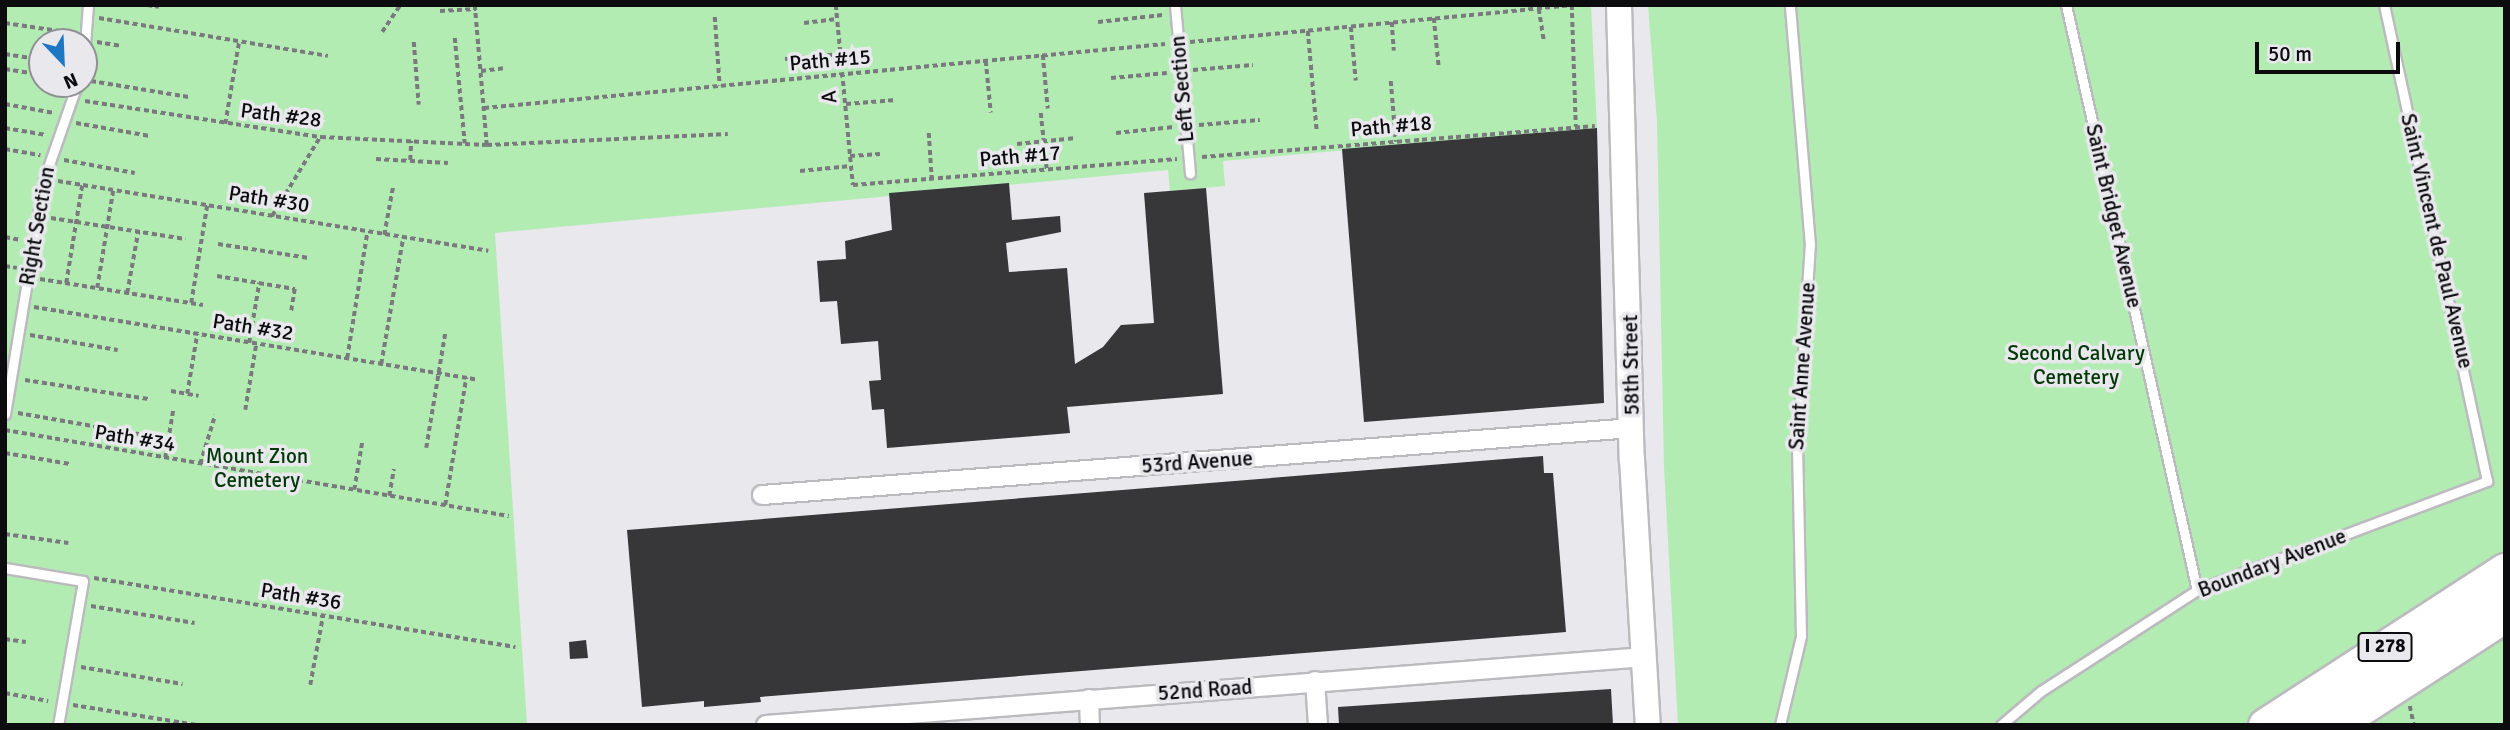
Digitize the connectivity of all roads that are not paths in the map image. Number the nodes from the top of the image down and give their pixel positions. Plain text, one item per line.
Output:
1 (88, 5) edge
2 (1619, 5) edge
3 (1790, 5) edge
4 (2066, 5) edge
5 (2384, 5) edge
6 (1175, 10) edge
7 (87, 28) edge
8 (72, 98) edge
9 (1190, 173) dead end
10 (6, 412) edge
11 (1632, 428) junction
12 (2489, 478) joint
13 (762, 495) dead end
14 (5, 568) edge
15 (2505, 570) edge
16 (2197, 590) junction
17 (2505, 595) edge
18 (2505, 615) edge
19 (1644, 657) junction
20 (1315, 681) junction
21 (1089, 698) junction
22 (863, 721) edge
23 (58, 725) edge
24 (766, 725) edge
25 (1090, 725) edge
26 (1318, 725) edge
27 (1648, 725) edge
28 (1780, 725) edge
29 (2001, 725) edge
30 (2265, 725) edge
31 (2304, 725) edge
32 (2335, 725) edge

1 - 7 lane
2 - 11 main road, 58th Street
3 - 28 lane, Saint Anne Avenue
4 - 16 lane, Saint Bridget Avenue
5 - 12 lane, Saint Vincent de Paul Avenue
6 - 9 lane, Left Section
8 - 10 lane, Right Section
11 - 13 street, 53rd Avenue
11 - 19 main road, 58th Street
12 - 16 lane, Boundary Avenue
14 - 23 lane
15 - 30 highway, I 278
16 - 29 lane, Boundary Avenue
17 - 31 main road
18 - 32 highway, I 278
19 - 20 street, 52nd Road
19 - 27 main road, 58th Street
20 - 21 street, 52nd Road
20 - 26 street
21 - 22 street, 52nd Road
21 - 25 street
22 - 24 street, 52nd Road

